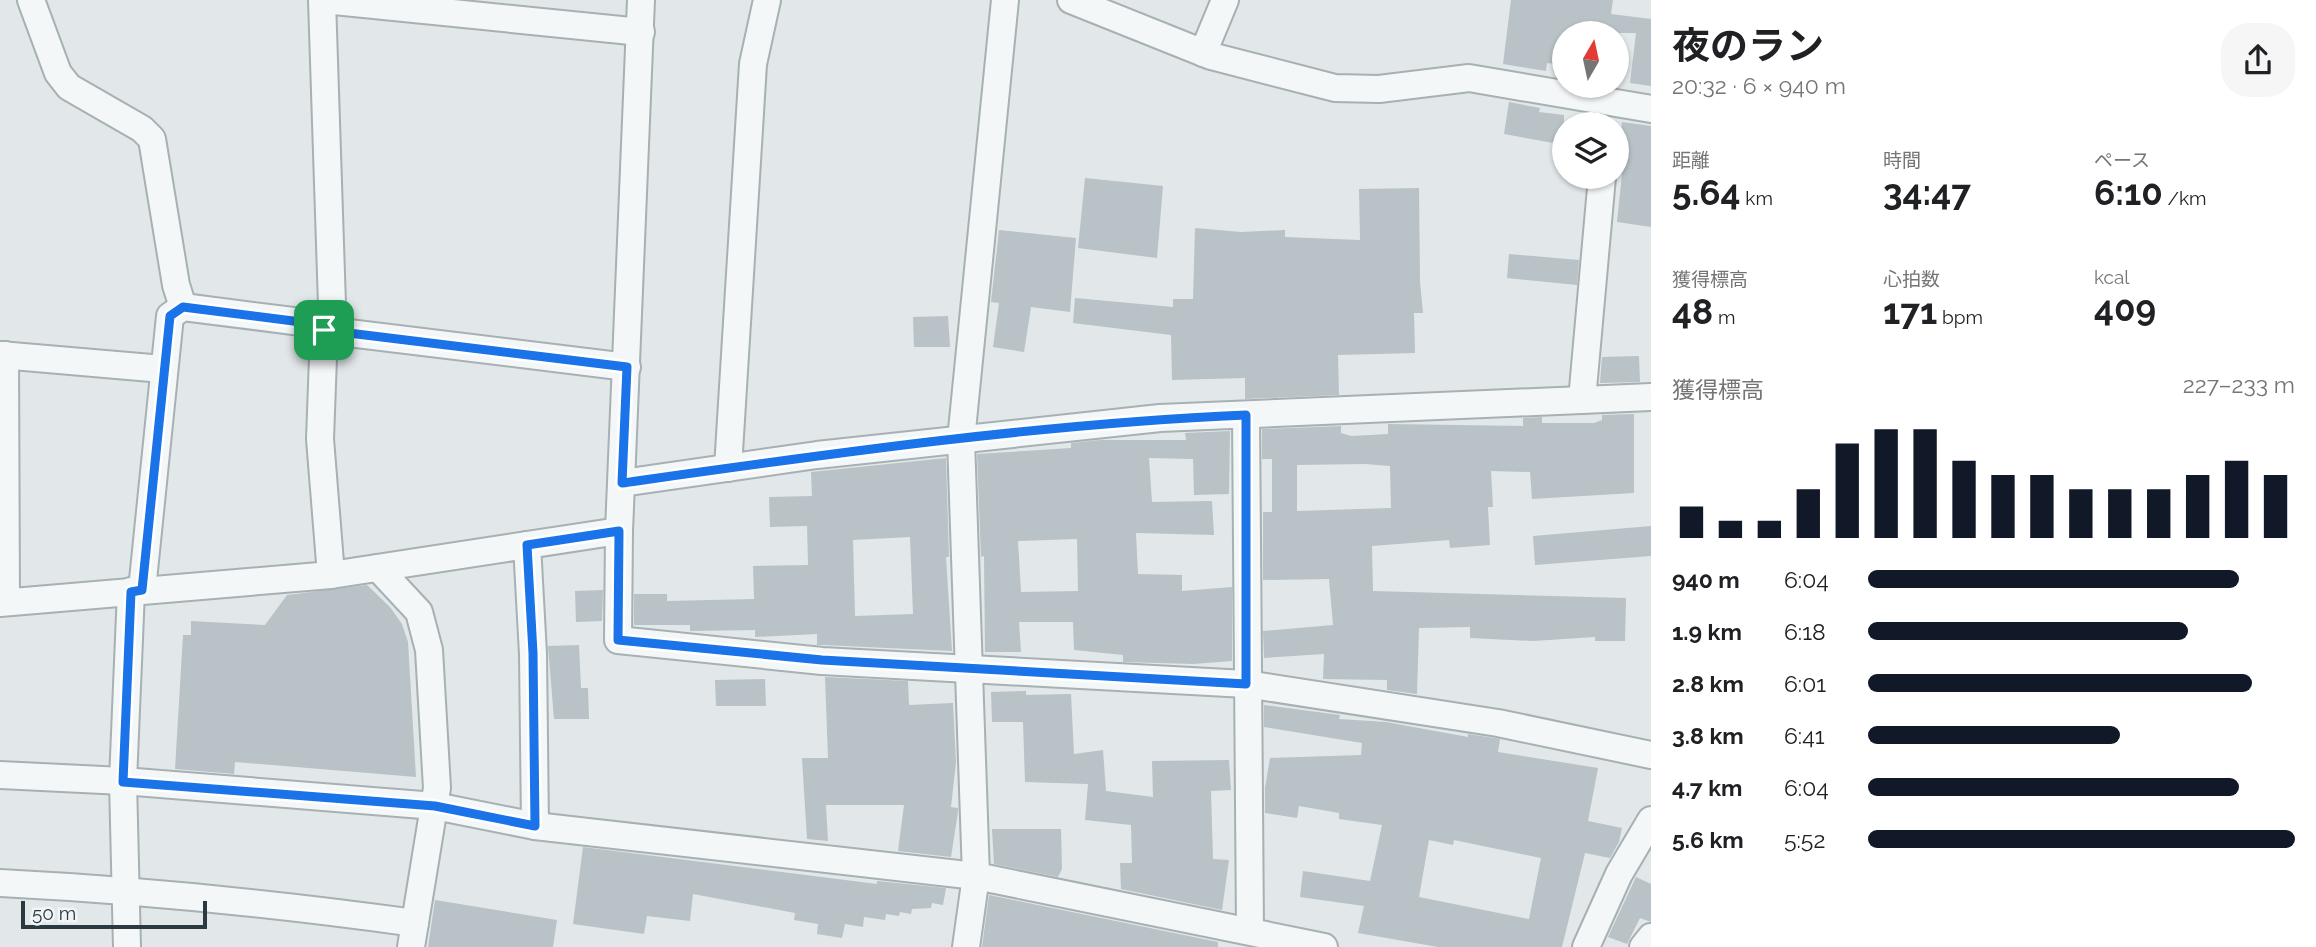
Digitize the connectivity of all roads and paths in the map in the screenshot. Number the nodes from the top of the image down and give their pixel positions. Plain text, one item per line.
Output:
1 (31, 0) edge
2 (323, 0) edge
3 (641, 0) edge
4 (767, 0) edge
5 (1005, 0) edge
6 (1071, 0) edge
7 (1225, 0) edge
8 (641, 32) junction
9 (1203, 53) junction
10 (1651, 109) edge
11 (1600, 112) edge
12 (1625, 112) edge
13 (1601, 189) edge
14 (183, 307) junction
15 (324, 330) junction
16 (3, 355) edge
17 (627, 367) junction
18 (163, 369) junction
19 (1651, 397) edge
20 (1582, 400) junction
21 (1246, 415) junction
22 (961, 440) junction
23 (728, 468) junction
24 (622, 483) junction
25 (619, 531) junction
26 (527, 545) junction
27 (378, 568) junction
28 (331, 575) junction
29 (136, 591) junction
30 (3, 602) edge
31 (969, 670) junction
32 (1246, 684) junction
33 (1651, 755) edge
34 (0, 775) edge
35 (123, 782) junction
36 (435, 806) junction
37 (1651, 820) edge
38 (535, 826) junction
39 (976, 876) junction
40 (0, 883) edge
41 (125, 889) junction
42 (1250, 931) junction
43 (413, 935) edge
44 (1651, 937) edge
45 (127, 947) edge
46 (966, 947) edge
47 (1324, 947) edge
48 (1586, 947) edge
49 (1643, 947) edge

1 - 14 street
2 - 8 street
2 - 15 street
3 - 8 street
4 - 23 street
5 - 22 street
6 - 9 street
7 - 9 street
8 - 17 street
9 - 11 street
10 - 12 street
13 - 20 street
14 - 15 street
14 - 18 street
15 - 17 street
15 - 28 street
16 - 18 street
16 - 30 street
17 - 24 street
18 - 29 street
19 - 20 street
20 - 21 street
21 - 22 street
21 - 32 street
22 - 23 street
22 - 31 street
23 - 24 street
24 - 25 street
25 - 26 street
25 - 31 street
26 - 27 street
26 - 38 street
27 - 28 street
27 - 36 street
28 - 29 street
29 - 30 street
29 - 35 street
31 - 32 street
31 - 39 street
32 - 33 street
32 - 42 street
34 - 35 street
35 - 36 street
35 - 41 street
36 - 38 street
36 - 43 street
37 - 48 street
38 - 39 street
39 - 42 street
39 - 46 street
40 - 41 street
41 - 43 street
41 - 45 street
42 - 47 street
44 - 49 street

